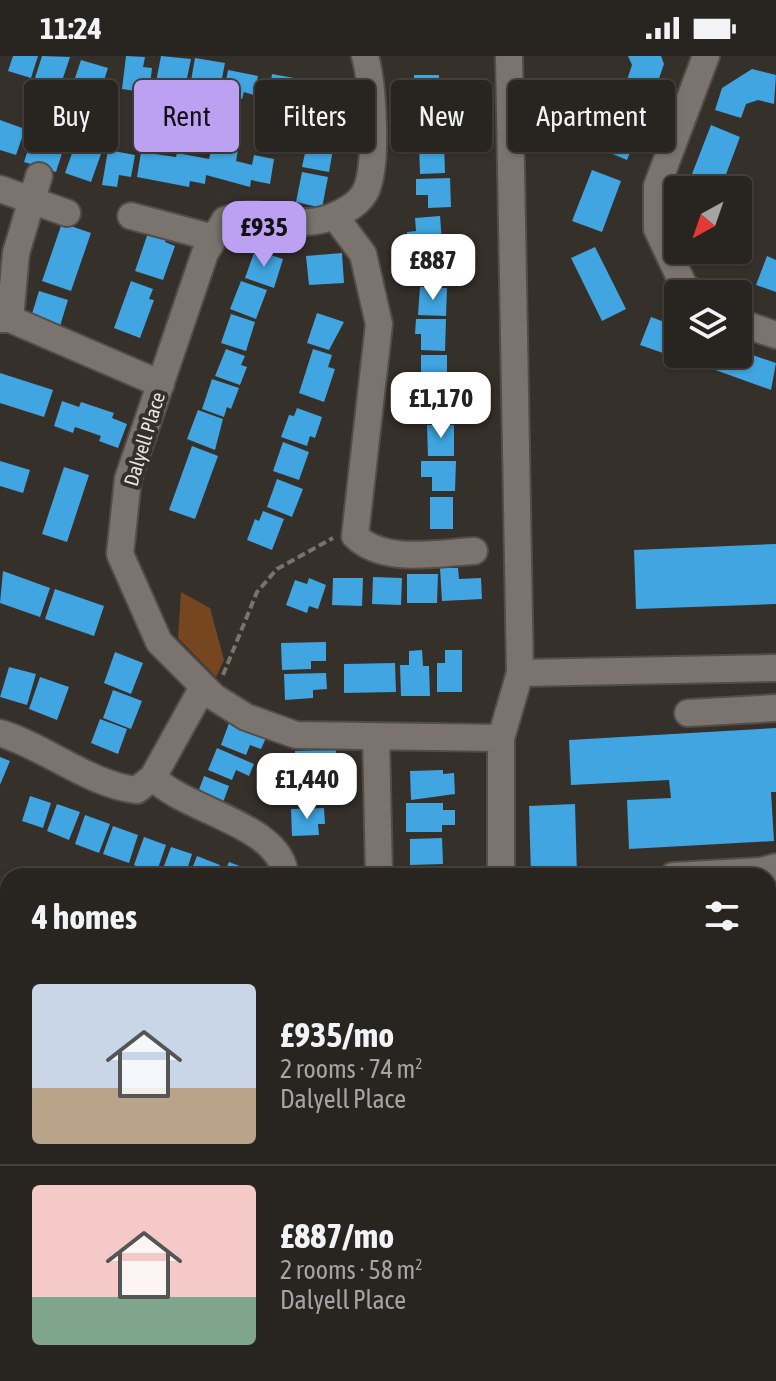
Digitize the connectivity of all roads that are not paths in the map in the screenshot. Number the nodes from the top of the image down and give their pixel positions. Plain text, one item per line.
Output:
1 (365, 56) edge
2 (509, 56) edge
3 (706, 56) edge
4 (35, 188) junction
5 (0, 189) edge
6 (67, 213) dead end
7 (131, 216) dead end
8 (336, 218) junction
9 (214, 238) junction
10 (681, 280) edge
11 (5, 319) edge
12 (752, 327) edge
13 (776, 335) edge
14 (161, 384) junction
15 (474, 551) dead end
16 (776, 668) edge
17 (520, 673) junction
18 (209, 692) junction
19 (776, 708) edge
20 (688, 713) dead end
21 (0, 733) edge
22 (376, 737) junction
23 (501, 738) junction
24 (153, 777) junction
25 (284, 868) edge
26 (379, 868) edge
27 (501, 868) edge

1 - 8 street
2 - 17 street
3 - 10 street
4 - 5 street
4 - 6 street
4 - 11 street
7 - 9 street
8 - 9 street, Dalyell Place
8 - 15 street
9 - 14 street, Dalyell Place
11 - 14 street
12 - 13 street
14 - 18 street, Dalyell Place
16 - 17 street
17 - 23 street
18 - 22 street, Dalyell Place
18 - 24 street
19 - 20 street
21 - 24 street
22 - 23 street, Dalyell Place
22 - 26 street
23 - 27 street
24 - 25 street

